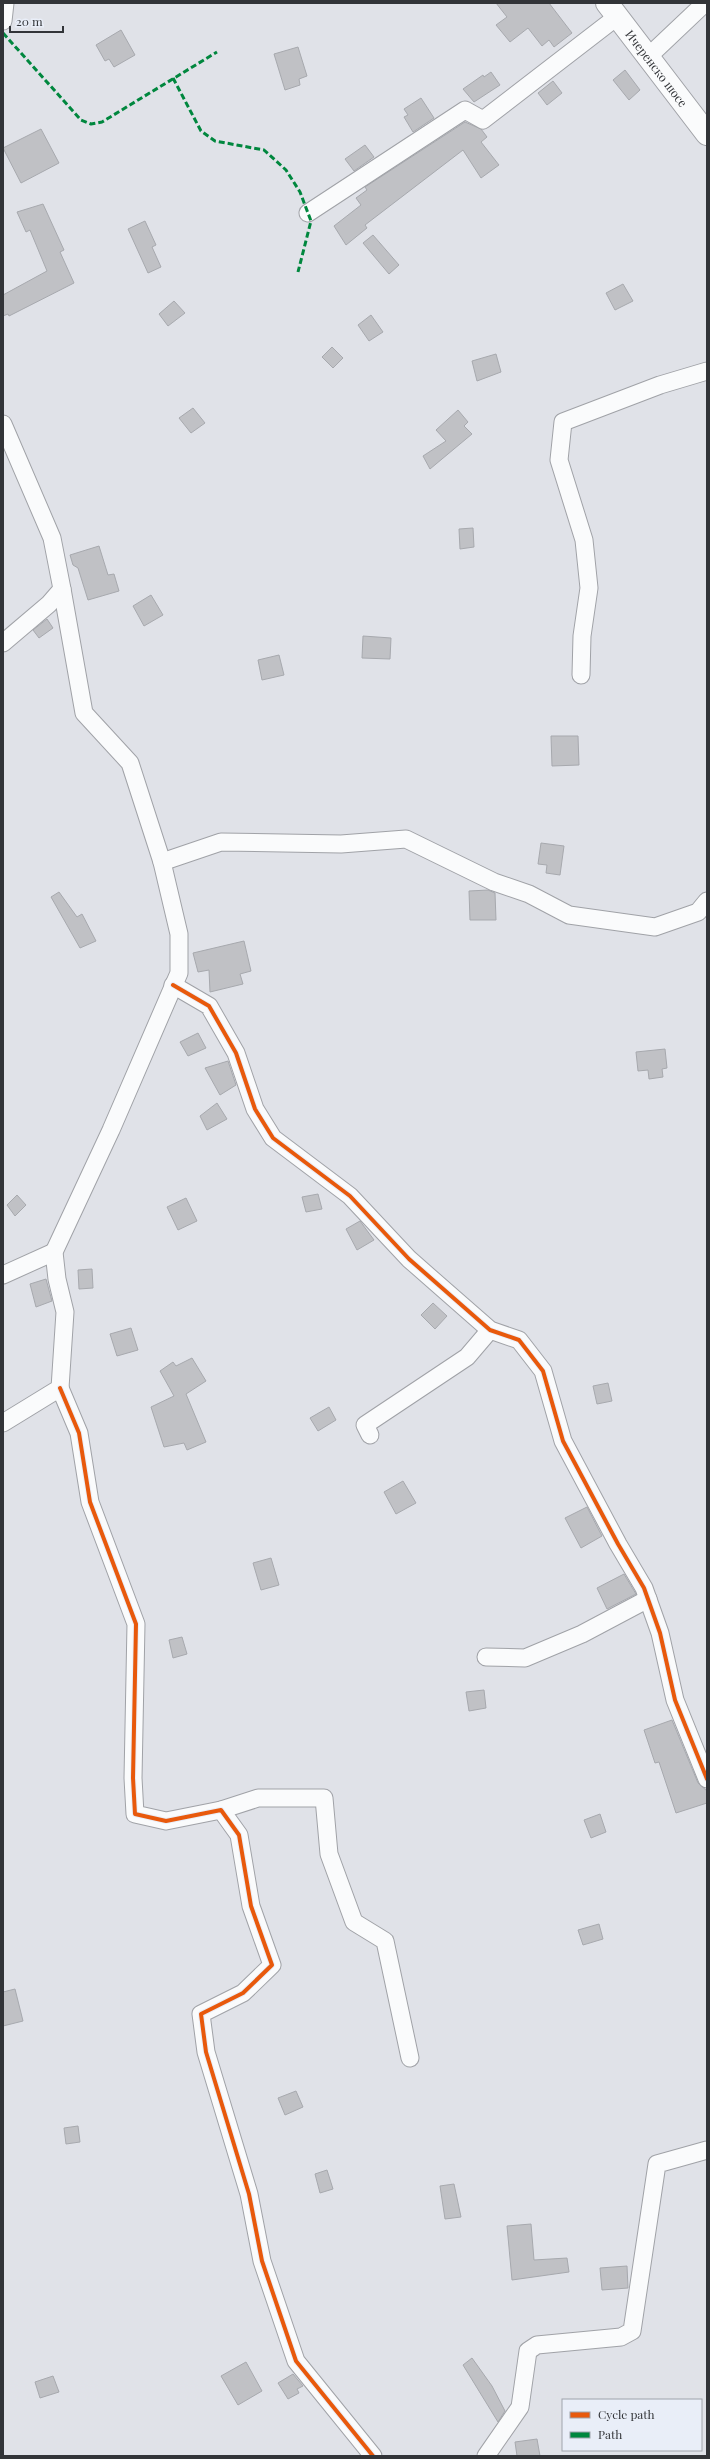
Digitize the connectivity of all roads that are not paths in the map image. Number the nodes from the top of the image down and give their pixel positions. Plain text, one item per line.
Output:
1 (5, 3) edge
2 (705, 3) edge
3 (613, 10) edge
4 (3, 21) edge
5 (649, 56) junction
6 (707, 134) edge
7 (308, 213) dead end
8 (707, 371) edge
9 (3, 424) edge
10 (62, 588) junction
11 (3, 643) edge
12 (581, 675) dead end
13 (162, 862) junction
14 (707, 901) edge
15 (173, 985) junction
16 (54, 1252) junction
17 (3, 1275) edge
18 (490, 1330) junction
19 (60, 1388) junction
20 (3, 1423) edge
21 (370, 1435) dead end
22 (648, 1599) junction
23 (486, 1657) dead end
24 (707, 1780) edge
25 (221, 1810) junction
26 (410, 2058) dead end
27 (707, 2150) edge
28 (373, 2456) edge
29 (486, 2456) edge

1 - 4 street
2 - 5 street
3 - 5 street, Ичеренско шосе
3 - 7 street
5 - 6 street, Ичеренско шосе
8 - 12 street
9 - 10 street
10 - 11 street
10 - 13 street
13 - 14 street
13 - 15 street
15 - 16 street
15 - 18 street
16 - 17 street
16 - 19 street
18 - 21 street
18 - 22 street
19 - 20 street
19 - 25 street
22 - 23 street
22 - 24 street
25 - 26 street
25 - 28 street
27 - 29 street

